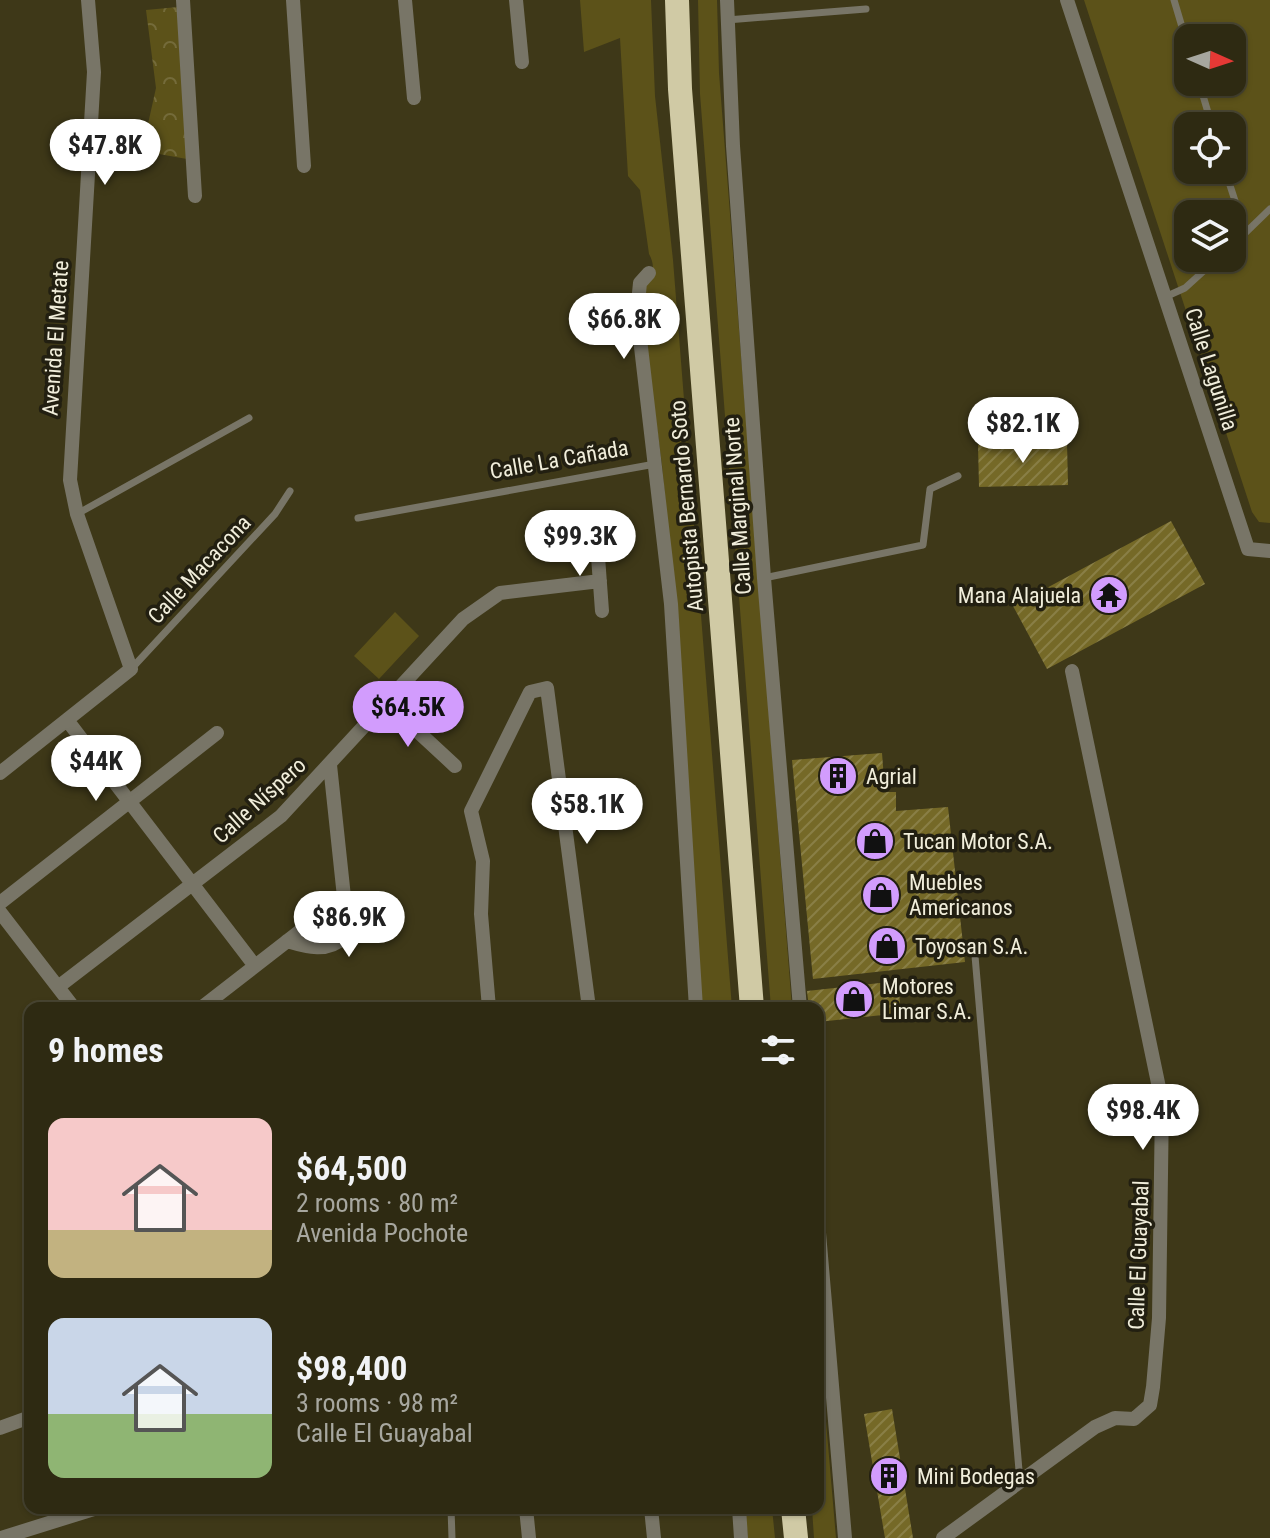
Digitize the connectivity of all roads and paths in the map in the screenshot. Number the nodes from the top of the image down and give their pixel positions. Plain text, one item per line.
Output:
1 (88, 0) edge
2 (183, 0) edge
3 (293, 0) edge
4 (405, 0) edge
5 (516, 0) edge
6 (677, 0) edge
7 (727, 0) edge
8 (1067, 0) edge
9 (1174, 0) edge
10 (866, 9) dead end
11 (727, 20) junction
12 (1181, 24) edge
13 (522, 62) dead end
14 (414, 98) dead end
15 (304, 166) dead end
16 (195, 196) dead end
17 (1270, 209) edge
18 (1246, 232) edge
19 (1203, 272) edge
20 (649, 273) dead end
21 (1165, 297) junction
22 (249, 418) dead end
23 (656, 464) junction
24 (958, 476) dead end
25 (290, 491) dead end
26 (77, 514) junction
27 (358, 518) dead end
28 (597, 543) dead end
29 (1270, 551) edge
30 (764, 578) junction
31 (600, 581) junction
32 (602, 611) dead end
33 (131, 669) junction
34 (1072, 671) dead end
35 (387, 703) junction
36 (67, 720) junction
37 (217, 733) dead end
38 (330, 765) junction
39 (455, 766) dead end
40 (0, 773) edge
41 (129, 802) junction
42 (192, 885) junction
43 (344, 897) junction
44 (0, 903) edge
45 (0, 912) edge
46 (287, 941) junction
47 (975, 956) dead end
48 (255, 966) junction
49 (58, 987) junction
50 (69, 1002) edge
51 (209, 1002) edge
52 (488, 1002) edge
53 (588, 1002) edge
54 (696, 1002) edge
55 (752, 1002) edge
56 (799, 1002) edge
57 (824, 1291) edge
58 (24, 1419) edge
59 (0, 1428) edge
60 (1020, 1482) junction
61 (78, 1514) edge
62 (451, 1514) edge
63 (527, 1514) edge
64 (652, 1514) edge
65 (739, 1514) edge
66 (794, 1514) edge
67 (1, 1538) edge
68 (452, 1538) edge
69 (529, 1538) edge
70 (654, 1538) edge
71 (741, 1538) edge
72 (796, 1538) edge
73 (845, 1538) edge
74 (943, 1538) edge

1 - 26 street, Avenida El Metate
2 - 16 street
3 - 15 street
4 - 14 street
5 - 13 street
6 - 55 highway, Autopista Bernardo Soto
7 - 11 street, Calle Marginal Norte
8 - 21 street, Calle Lagunilla
9 - 12 lane
10 - 11 lane
11 - 30 street, Calle Marginal Norte
17 - 18 lane
19 - 21 lane
20 - 23 street
21 - 29 street, Calle Lagunilla
22 - 26 lane
23 - 27 lane, Calle La Cañada
23 - 54 street, Calle La Cañada
24 - 30 lane
25 - 33 lane, Calle Macacona
26 - 33 street, Avenida El Metate
28 - 31 street
30 - 56 street, Calle Marginal Norte
31 - 32 street
31 - 35 street, Calle Níspero
33 - 36 street
34 - 60 street, Calle El Guayabal
35 - 38 street, Calle Níspero
35 - 39 street
36 - 40 street
36 - 41 street
37 - 41 street
38 - 42 street, Calle Níspero
38 - 43 street
41 - 42 street
41 - 44 street
42 - 48 street
42 - 49 street, Calle Níspero
43 - 46 street
43 - 46 street
45 - 49 street
46 - 48 street
47 - 60 lane
48 - 51 street
49 - 50 street
52 - 53 street
57 - 73 street
58 - 59 street
60 - 74 street, Calle El Guayabal
61 - 67 street
62 - 68 lane
63 - 69 street
64 - 70 street
65 - 71 street
66 - 72 highway

